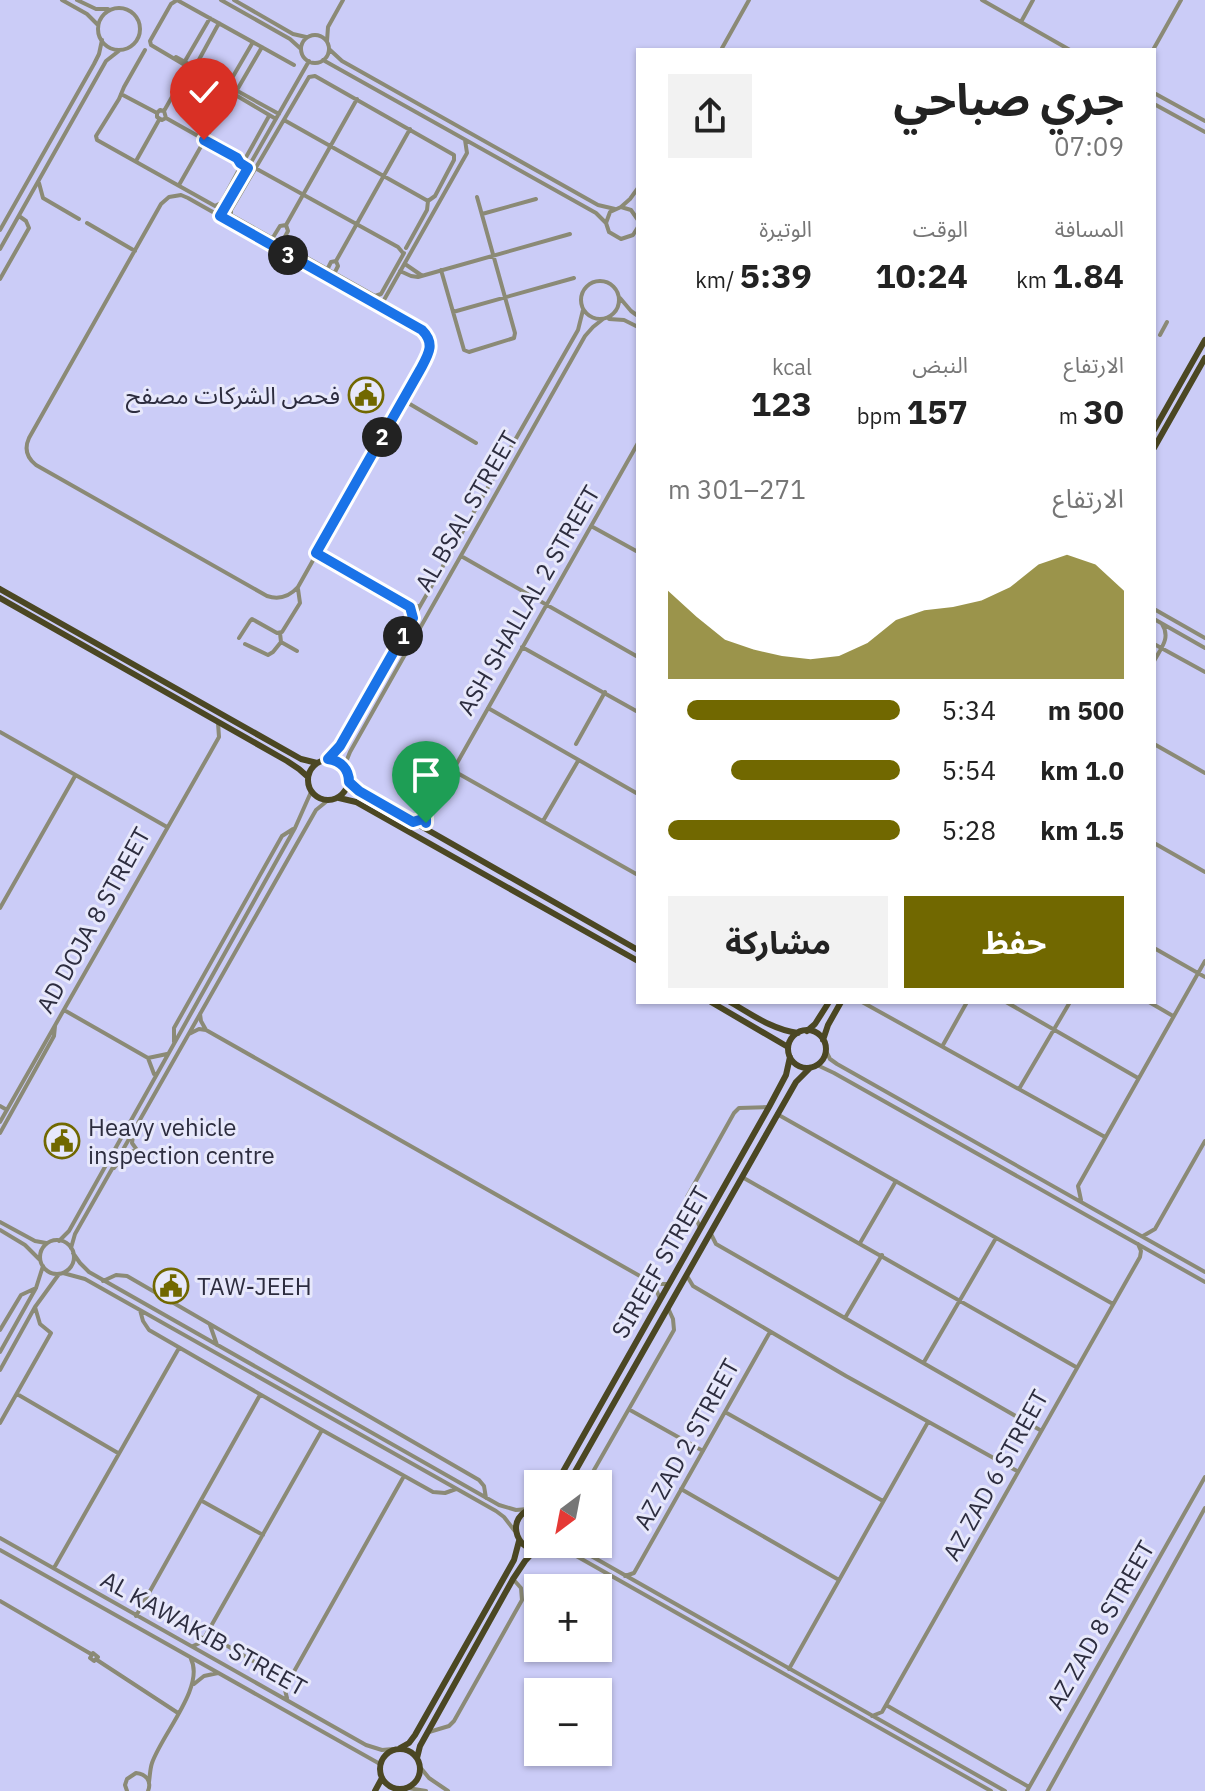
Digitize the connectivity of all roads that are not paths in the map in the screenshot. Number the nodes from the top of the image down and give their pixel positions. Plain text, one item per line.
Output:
1 (62, 0) edge
2 (77, 0) edge
3 (221, 0) edge
4 (234, 0) edge
5 (343, 0) edge
6 (749, 0) edge
7 (982, 0) edge
8 (1033, 0) edge
9 (1181, 0) edge
10 (110, 10) junction
11 (210, 18) junction
12 (1021, 22) junction
13 (219, 23) junction
14 (98, 25) junction
15 (328, 27) junction
16 (311, 36) junction
17 (102, 40) junction
18 (253, 42) junction
19 (328, 46) junction
20 (262, 47) junction
21 (722, 48) edge
22 (1066, 48) edge
23 (1154, 48) edge
24 (301, 49) junction
25 (120, 50) junction
26 (145, 50) dead end
27 (323, 60) junction
28 (309, 61) junction
29 (184, 64) junction
30 (294, 65) dead end
31 (193, 69) junction
32 (185, 74) dead end
33 (227, 88) junction
34 (236, 93) junction
35 (121, 94) junction
36 (1156, 94) edge
37 (228, 99) dead end
38 (357, 99) junction
39 (1156, 105) edge
40 (164, 111) junction
41 (157, 113) junction
42 (270, 115) junction
43 (278, 116) junction
44 (166, 118) junction
45 (283, 119) junction
46 (159, 120) junction
47 (1205, 121) edge
48 (410, 129) junction
49 (1205, 132) edge
50 (464, 139) junction
51 (204, 140) junction
52 (330, 146) junction
53 (481, 148) junction
54 (467, 153) junction
55 (136, 161) junction
56 (243, 161) junction
57 (250, 165) junction
58 (255, 168) junction
59 (384, 176) junction
60 (38, 181) junction
61 (179, 185) junction
62 (636, 191) edge
63 (303, 194) junction
64 (477, 197) dead end
65 (43, 198) junction
66 (536, 199) dead end
67 (428, 201) junction
68 (26, 203) junction
69 (618, 208) junction
70 (482, 214) junction
71 (19, 216) junction
72 (220, 216) junction
73 (636, 216) edge
74 (79, 219) dead end
75 (87, 223) dead end
76 (606, 223) junction
77 (357, 224) junction
78 (286, 225) junction
79 (0, 230) edge
80 (636, 232) edge
81 (570, 234) dead end
82 (630, 238) junction
83 (272, 239) junction
84 (636, 239) edge
85 (281, 244) junction
86 (0, 249) edge
87 (135, 251) junction
88 (408, 252) junction
89 (494, 255) junction
90 (336, 261) junction
91 (405, 264) junction
92 (327, 270) junction
93 (441, 270) junction
94 (400, 271) junction
95 (334, 274) junction
96 (421, 275) junction
97 (574, 278) dead end
98 (0, 279) edge
99 (505, 297) junction
100 (619, 297) junction
101 (380, 307) junction
102 (583, 310) junction
103 (452, 312) junction
104 (636, 315) edge
105 (604, 319) junction
106 (1167, 322) dead end
107 (636, 326) edge
108 (1160, 335) dead end
109 (1205, 340) edge
110 (1205, 358) edge
111 (403, 400) junction
112 (1156, 426) edge
113 (476, 443) dead end
114 (1156, 444) edge
115 (636, 451) edge
116 (591, 526) junction
117 (636, 551) edge
118 (316, 553) junction
119 (461, 556) junction
120 (298, 587) junction
121 (0, 589) edge
122 (291, 594) junction
123 (300, 597) junction
124 (0, 598) edge
125 (421, 604) junction
126 (546, 606) junction
127 (410, 607) junction
128 (1156, 610) edge
129 (413, 618) junction
130 (1156, 620) edge
131 (1161, 623) junction
132 (280, 633) junction
133 (1182, 635) junction
134 (239, 638) dead end
135 (1205, 638) edge
136 (1166, 641) junction
137 (281, 642) junction
138 (245, 644) dead end
139 (1156, 645) edge
140 (522, 647) junction
141 (1162, 648) junction
142 (1205, 648) edge
143 (297, 651) dead end
144 (636, 656) edge
145 (1156, 658) edge
146 (1205, 672) edge
147 (605, 692) junction
148 (488, 708) junction
149 (636, 711) edge
150 (217, 721) junction
151 (232, 730) junction
152 (0, 732) edge
153 (219, 737) junction
154 (576, 744) dead end
155 (1156, 745) edge
156 (328, 759) junction
157 (579, 760) junction
158 (317, 763) junction
159 (344, 767) junction
160 (452, 770) junction
161 (1205, 773) edge
162 (75, 776) junction
163 (308, 777) junction
164 (349, 782) junction
165 (311, 792) junction
166 (636, 793) edge
167 (339, 798) junction
168 (327, 801) junction
169 (426, 818) junction
170 (543, 821) junction
171 (413, 822) junction
172 (167, 827) junction
173 (430, 831) junction
174 (1156, 844) edge
175 (1205, 872) edge
176 (636, 874) edge
177 (0, 908) edge
178 (636, 949) edge
179 (1156, 949) edge
180 (636, 960) edge
181 (1205, 961) edge
182 (1198, 973) junction
183 (1205, 977) edge
184 (714, 1004) edge
185 (734, 1004) edge
186 (828, 1004) edge
187 (840, 1004) edge
188 (866, 1004) edge
189 (966, 1004) edge
190 (1010, 1004) edge
191 (1069, 1004) edge
192 (1152, 1004) edge
193 (64, 1010) junction
194 (200, 1014) junction
195 (1173, 1016) junction
196 (55, 1025) junction
197 (1054, 1029) junction
198 (206, 1030) junction
199 (807, 1031) junction
200 (798, 1033) junction
201 (188, 1035) junction
202 (823, 1040) junction
203 (942, 1046) junction
204 (788, 1047) junction
205 (826, 1051) junction
206 (167, 1054) junction
207 (790, 1057) junction
208 (148, 1058) junction
209 (813, 1067) junction
210 (155, 1077) junction
211 (1138, 1078) junction
212 (1019, 1089) junction
213 (0, 1106) edge
214 (769, 1107) junction
215 (7, 1110) junction
216 (777, 1114) junction
217 (0, 1122) edge
218 (134, 1131) junction
219 (0, 1133) edge
220 (1105, 1137) junction
221 (1205, 1141) edge
222 (112, 1170) junction
223 (742, 1177) junction
224 (896, 1181) junction
225 (1078, 1186) junction
226 (1066, 1192) junction
227 (1081, 1200) junction
228 (0, 1222) edge
229 (700, 1229) junction
230 (1155, 1229) junction
231 (0, 1230) edge
232 (711, 1231) junction
233 (1143, 1236) junction
234 (996, 1238) junction
235 (59, 1241) junction
236 (49, 1243) junction
237 (860, 1243) junction
238 (716, 1244) junction
239 (1138, 1244) junction
240 (1157, 1245) junction
241 (702, 1248) junction
242 (72, 1250) junction
243 (1152, 1252) junction
244 (882, 1255) junction
245 (1140, 1257) junction
246 (42, 1264) junction
247 (1205, 1272) edge
248 (61, 1273) junction
249 (687, 1274) junction
250 (103, 1281) junction
251 (1205, 1282) edge
252 (654, 1284) junction
253 (668, 1284) junction
254 (693, 1286) junction
255 (36, 1288) junction
256 (679, 1289) junction
257 (660, 1299) junction
258 (960, 1299) junction
259 (1113, 1304) junction
260 (35, 1307) junction
261 (668, 1308) junction
262 (140, 1310) junction
263 (845, 1318) junction
264 (207, 1322) junction
265 (0, 1330) edge
266 (770, 1332) junction
267 (217, 1345) junction
268 (179, 1348) junction
269 (0, 1352) edge
270 (924, 1362) junction
271 (1076, 1367) junction
272 (0, 1370) edge
273 (17, 1394) junction
274 (260, 1395) junction
275 (630, 1410) junction
276 (725, 1412) junction
277 (928, 1422) junction
278 (0, 1423) edge
279 (322, 1430) junction
280 (1040, 1430) junction
281 (703, 1451) junction
282 (119, 1453) junction
283 (564, 1470) edge
284 (576, 1470) edge
285 (594, 1470) edge
286 (1017, 1471) junction
287 (404, 1476) junction
288 (1205, 1477) edge
289 (456, 1489) junction
290 (681, 1489) junction
291 (486, 1498) junction
292 (202, 1500) junction
293 (883, 1501) junction
294 (1205, 1508) edge
295 (524, 1509) edge
296 (524, 1514) edge
297 (263, 1535) junction
298 (0, 1538) edge
299 (518, 1538) junction
300 (524, 1543) edge
301 (0, 1550) edge
302 (528, 1558) edge
303 (580, 1558) edge
304 (594, 1558) edge
305 (54, 1568) junction
306 (634, 1573) junction
307 (625, 1576) junction
308 (513, 1579) junction
309 (839, 1580) junction
310 (640, 1584) junction
311 (0, 1601) edge
312 (143, 1604) junction
313 (136, 1616) junction
314 (204, 1638) junction
315 (192, 1646) junction
316 (204, 1653) junction
317 (190, 1657) junction
318 (789, 1669) junction
319 (218, 1673) junction
320 (287, 1683) junction
321 (193, 1686) junction
322 (271, 1691) junction
323 (289, 1701) junction
324 (886, 1705) junction
325 (882, 1712) junction
326 (178, 1713) junction
327 (872, 1716) junction
328 (887, 1724) junction
329 (427, 1733) junction
330 (397, 1749) junction
331 (417, 1758) junction
332 (152, 1763) junction
333 (380, 1764) junction
334 (420, 1767) junction
335 (136, 1773) junction
336 (382, 1778) junction
337 (149, 1782) junction
338 (405, 1789) edge
339 (1028, 1789) edge
340 (126, 1791) edge
341 (148, 1791) edge
342 (375, 1791) edge
343 (426, 1791) edge
344 (448, 1791) edge
345 (991, 1791) edge
346 (1005, 1791) edge
347 (1048, 1791) edge

1 - 14 street
2 - 10 street
3 - 24 street
4 - 16 street
5 - 15 street
6 - 21 street
7 - 12 street
8 - 12 street
9 - 23 street
10 - 14 street
10 - 25 street
11 - 13 street
11 - 29 street
11 - 29 street
12 - 22 street
13 - 18 street
13 - 31 street
14 - 17 street
15 - 16 street
15 - 19 street
16 - 19 street
16 - 24 street
17 - 25 street
17 - 79 street
18 - 20 street
18 - 33 street
19 - 27 street
19 - 69 street
20 - 30 street
20 - 34 street
24 - 28 street
25 - 60 street
26 - 35 street
27 - 28 street
27 - 50 street
28 - 43 street
29 - 31 street
31 - 33 street
32 - 40 street
33 - 34 street
34 - 42 street
34 - 43 street
35 - 41 street
35 - 55 street
36 - 47 street
37 - 51 street
38 - 45 street
38 - 48 street
38 - 52 street
39 - 49 street
40 - 41 street
40 - 44 street
41 - 46 street
42 - 43 street
42 - 56 street
43 - 57 street
44 - 46 street
44 - 51 street
45 - 52 street
45 - 58 street
46 - 55 street
48 - 59 street
48 - 67 street
50 - 53 street
50 - 54 street
51 - 56 street
51 - 61 street
52 - 59 street
52 - 63 street
53 - 54 street
53 - 76 street
54 - 88 street
55 - 61 street
56 - 57 street
56 - 61 street
57 - 72 street
58 - 63 street
58 - 83 street
59 - 67 street
59 - 77 street
60 - 65 street
60 - 68 street
62 - 69 street
63 - 77 street
63 - 78 street
64 - 70 street
65 - 68 street
65 - 74 street
66 - 70 street
67 - 88 street
68 - 71 street
69 - 73 street
69 - 76 street
70 - 89 street
71 - 86 street
71 - 98 street
72 - 87 street
72 - 101 street
75 - 87 street
76 - 82 street
77 - 88 street
77 - 90 street
78 - 83 street
78 - 85 street
80 - 82 street
81 - 89 street
82 - 84 street
83 - 85 street
85 - 92 street
87 - 122 street
88 - 91 street
88 - 95 street
89 - 93 street
89 - 99 street
90 - 92 street
90 - 95 street
91 - 94 street
91 - 96 street
92 - 95 street
93 - 96 street
93 - 103 street
94 - 96 street
94 - 101 street
97 - 99 street
99 - 103 street
99 - 103 street
100 - 102 street
100 - 104 street
100 - 105 street
101 - 111 street
102 - 105 street
102 - 125 street, AL BSAL STREET
105 - 107 street
105 - 119 street, AL BSAL STREET
106 - 108 street
109 - 112 main road
110 - 114 main road
111 - 113 street
111 - 118 street
115 - 116 street, ASH SHALLAL 2 STREET
116 - 117 street
116 - 126 street, ASH SHALLAL 2 STREET
118 - 120 street
118 - 127 street
119 - 126 street
119 - 159 street, AL BSAL STREET
120 - 122 street
120 - 123 street
121 - 158 main road
122 - 123 street
123 - 132 street
124 - 150 main road
125 - 127 street
125 - 129 street, AL BSAL STREET
126 - 140 street, ASH SHALLAL 2 STREET
126 - 144 street
127 - 129 street
128 - 135 street
129 - 156 street, AL BSAL STREET
130 - 131 street
131 - 133 street
131 - 136 street
132 - 134 street
132 - 137 street
133 - 136 street
133 - 142 street
136 - 141 street
137 - 138 street
137 - 143 street
139 - 141 street
140 - 147 street
140 - 148 street, ASH SHALLAL 2 STREET
141 - 145 street
141 - 146 street
147 - 149 street
147 - 154 street
148 - 157 street
148 - 160 street, ASH SHALLAL 2 STREET
150 - 151 main road
150 - 153 street
151 - 153 street
151 - 163 main road
152 - 162 street
153 - 172 street, AD DOJA 8 STREET
155 - 161 street
156 - 158 main road
156 - 159 main road
157 - 166 street
157 - 170 street
158 - 163 main road
159 - 164 main road
160 - 169 street, ASH SHALLAL 2 STREET
160 - 170 street
162 - 172 street
162 - 177 street
163 - 165 main road
164 - 167 main road
164 - 171 main road
165 - 168 main road
165 - 206 street
167 - 168 main road
167 - 180 main road
168 - 194 street
169 - 171 street
169 - 173 street
170 - 176 street
171 - 173 main road
172 - 193 street, AD DOJA 8 STREET
173 - 178 main road
174 - 175 street
179 - 182 street
181 - 182 street
182 - 183 street
182 - 195 street
184 - 204 main road
185 - 200 main road
186 - 199 main road
187 - 202 main road
188 - 203 street
189 - 203 street
190 - 197 street
191 - 197 street
192 - 195 street
193 - 196 street, AD DOJA 8 STREET
193 - 208 street
194 - 198 street
194 - 201 street
195 - 211 street
196 - 215 street, AD DOJA 8 STREET
196 - 219 street
197 - 211 street
197 - 212 street
198 - 201 street
198 - 252 street
199 - 200 main road
199 - 202 main road
200 - 204 main road
201 - 218 street
202 - 205 main road
203 - 212 street
204 - 207 main road
205 - 209 main road
205 - 226 street
206 - 208 street
206 - 210 street
207 - 209 main road
207 - 214 main road, SIREEF STREET
208 - 210 street
209 - 216 main road, SIREEF STREET
209 - 239 street
210 - 235 street
211 - 220 street
212 - 220 street
213 - 215 street
214 - 229 main road, SIREEF STREET
214 - 229 street
215 - 217 street, AD DOJA 8 STREET
216 - 223 main road, SIREEF STREET
216 - 224 street
218 - 222 street
218 - 222 street
220 - 225 street
221 - 230 street
222 - 242 street
223 - 232 main road, SIREEF STREET
223 - 237 street
224 - 234 street
224 - 237 street
225 - 226 street
225 - 227 street
226 - 227 street
227 - 233 street
228 - 236 street
229 - 253 main road, SIREEF STREET
230 - 233 street
230 - 240 street
231 - 246 street
232 - 238 street
232 - 241 main road, SIREEF STREET
233 - 240 street
234 - 258 street
234 - 259 street
235 - 236 street
235 - 242 street
236 - 246 street
237 - 244 street
238 - 241 street
238 - 263 street
239 - 243 street
239 - 245 street
240 - 247 street
241 - 249 main road, SIREEF STREET
242 - 248 street
242 - 250 street
243 - 245 street
243 - 251 street
244 - 258 street
244 - 263 street
245 - 259 street, AZ ZAD 6 STREET
246 - 248 street
246 - 255 street
248 - 260 street
248 - 262 street
249 - 254 street
249 - 256 main road, SIREEF STREET
250 - 264 street
250 - 267 street
252 - 253 street
252 - 257 street
253 - 257 main road, SIREEF STREET
254 - 256 street
254 - 266 street
255 - 265 street
255 - 269 street
256 - 261 main road, SIREEF STREET
257 - 283 main road, SIREEF STREET
258 - 270 street
258 - 271 street
259 - 271 street, AZ ZAD 6 STREET
260 - 272 street
260 - 273 street
261 - 275 street
261 - 284 main road, SIREEF STREET
262 - 268 street
262 - 289 street
263 - 270 street
264 - 267 street
264 - 291 street
266 - 276 street, AZ ZAD 2 STREET
266 - 277 street
267 - 291 street
268 - 274 street
268 - 282 street
270 - 280 street
271 - 280 street, AZ ZAD 6 STREET
273 - 278 street
273 - 282 street
274 - 279 street
274 - 292 street
275 - 281 street
275 - 285 street
276 - 281 street, AZ ZAD 2 STREET
276 - 293 street
277 - 286 street
277 - 293 street
279 - 287 street
279 - 297 street
280 - 286 street, AZ ZAD 6 STREET
281 - 290 street, AZ ZAD 2 STREET
282 - 305 street
286 - 324 street, AZ ZAD 6 STREET
287 - 289 street
287 - 320 street
288 - 339 street, AZ ZAD 8 STREET
289 - 299 street
290 - 306 street, AZ ZAD 2 STREET
290 - 309 street
291 - 295 street
292 - 297 street
292 - 312 street
293 - 309 street
294 - 347 street, AZ ZAD 8 STREET
296 - 299 main road
297 - 314 street
298 - 305 street, AL KAWAKIB STREET
299 - 300 main road
299 - 330 main road
301 - 317 street, AL KAWAKIB STREET
302 - 308 main road
303 - 345 street
304 - 307 street
305 - 313 street, AL KAWAKIB STREET
306 - 307 street
306 - 310 street
307 - 310 street
308 - 329 main road
308 - 329 street
309 - 318 street
310 - 318 street
311 - 326 street
312 - 313 street
312 - 314 street
313 - 315 street, AL KAWAKIB STREET
314 - 315 street
314 - 316 street
314 - 320 street
315 - 316 street, AL KAWAKIB STREET
316 - 322 street, AL KAWAKIB STREET
317 - 319 street, AL KAWAKIB STREET
317 - 321 street
318 - 327 street
319 - 321 street
319 - 333 street, AL KAWAKIB STREET
320 - 322 street
320 - 323 street
321 - 326 street
322 - 323 street, AL KAWAKIB STREET
323 - 330 street, AL KAWAKIB STREET
324 - 325 street, AZ ZAD 6 STREET
324 - 339 street
325 - 327 street
325 - 328 street
326 - 332 street
327 - 328 street
328 - 346 street
329 - 331 main road
330 - 331 main road
330 - 333 main road
331 - 334 main road
332 - 335 street
332 - 337 street
333 - 336 main road
334 - 338 main road
334 - 344 street
335 - 337 street
335 - 340 street
336 - 338 main road
336 - 342 main road
337 - 341 street
338 - 343 street

